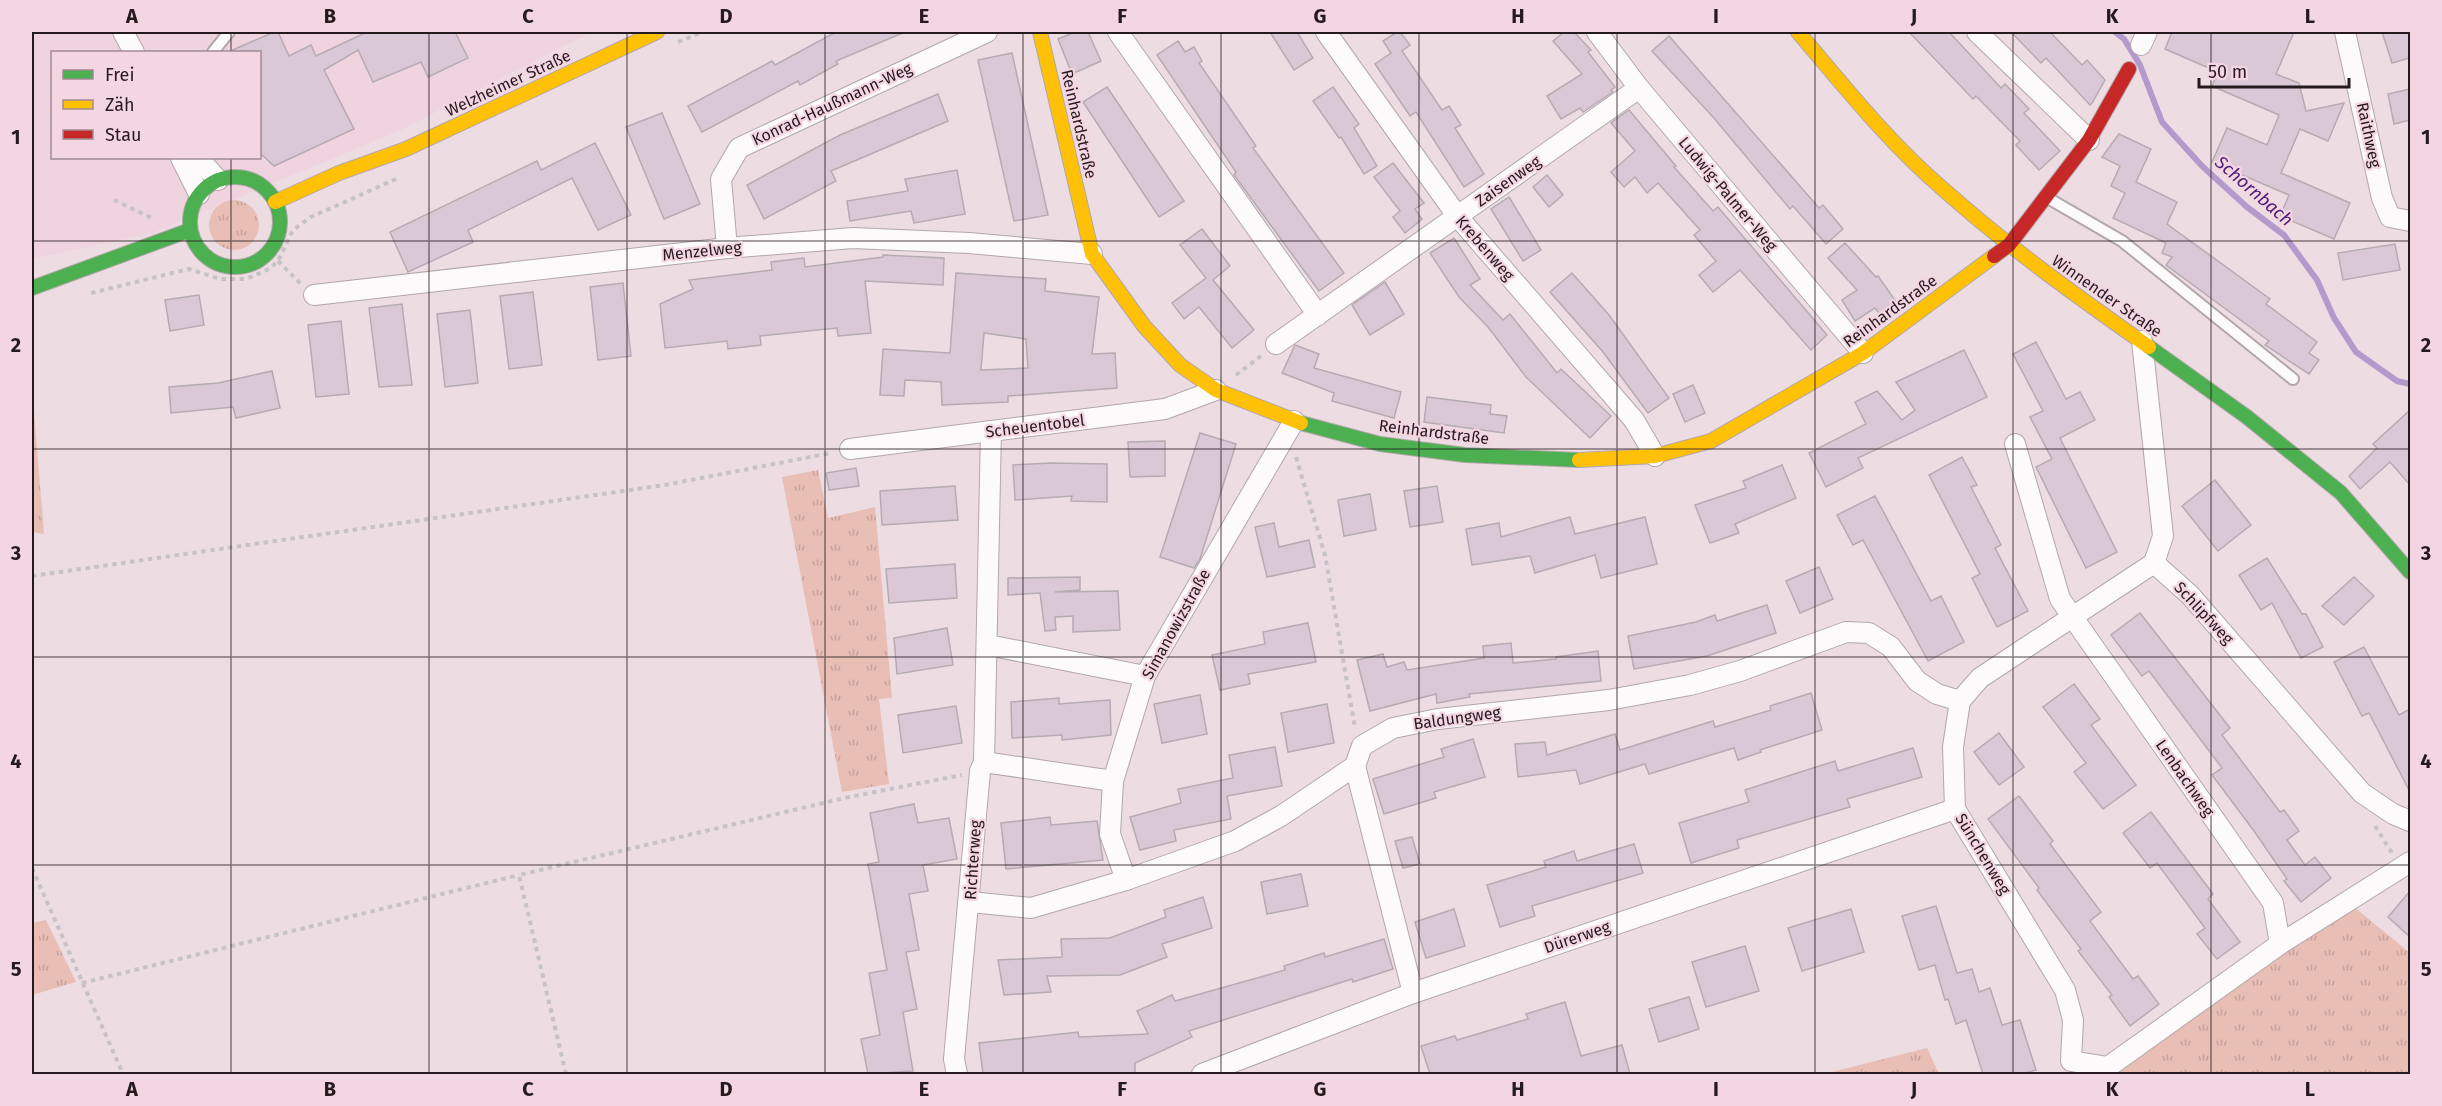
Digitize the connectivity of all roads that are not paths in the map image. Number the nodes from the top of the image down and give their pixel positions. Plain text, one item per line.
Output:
1 (123, 32) edge
2 (228, 32) edge
3 (657, 32) edge
4 (987, 32) edge
5 (1040, 32) edge
6 (1118, 32) edge
7 (1326, 32) edge
8 (1597, 32) edge
9 (1798, 32) edge
10 (1977, 32) edge
11 (2345, 32) edge
12 (634, 37) edge
13 (133, 51) edge
14 (214, 51) edge
15 (2129, 69) dead end
16 (1639, 88) junction
17 (2089, 140) junction
18 (406, 149) junction
19 (182, 159) edge
20 (199, 159) edge
21 (218, 180) junction
22 (336, 190) dead end
23 (199, 194) junction
24 (2046, 197) junction
25 (275, 202) junction
26 (1458, 217) junction
27 (2410, 221) edge
28 (190, 230) junction
29 (2008, 245) junction
30 (727, 248) junction
31 (1092, 254) junction
32 (147, 262) dead end
33 (36, 286) edge
34 (314, 296) road end
35 (1318, 315) junction
36 (2142, 341) junction
37 (1276, 344) road end
38 (1863, 353) junction
39 (2293, 379) dead end
40 (1216, 390) junction
41 (1289, 429) junction
42 (991, 432) junction
43 (2015, 444) dead end
44 (850, 449) road end
45 (1655, 456) junction
46 (2154, 563) junction
47 (2410, 572) edge
48 (2074, 619) junction
49 (988, 645) junction
50 (1145, 676) junction
51 (1960, 701) junction
52 (1355, 766) junction
53 (982, 767) junction
54 (1113, 781) junction
55 (1955, 808) junction
56 (2410, 821) edge
57 (2406, 865) edge
58 (1126, 880) junction
59 (970, 902) junction
60 (2280, 944) junction
61 (1413, 993) junction
62 (957, 1074) edge
63 (1202, 1074) edge

1 - 13 street
2 - 14 lane
3 - 12 street, Welzheimer Straße
4 - 30 street, Konrad-Haußmann-Weg
5 - 31 street, Reinhardstraße
6 - 35 street
7 - 26 street, Krebenweg
8 - 16 street, Ludwig-Palmer-Weg
9 - 29 street, Winnender Straße
10 - 17 street
11 - 27 street, Raithweg
12 - 18 street, Welzheimer Straße
15 - 17 street, Reinhardstraße
16 - 26 street, Zaisenweg
16 - 38 street, Ludwig-Palmer-Weg
17 - 24 street, Reinhardstraße
18 - 22 street, Welzheimer Straße
18 - 25 street, Welzheimer Straße
19 - 23 street
20 - 21 street
21 - 23 street
21 - 25 street
23 - 28 street
24 - 29 street, Reinhardstraße
24 - 39 lane
25 - 28 street
26 - 35 street, Zaisenweg
26 - 45 street, Krebenweg
28 - 33 street
29 - 36 street, Winnender Straße
29 - 38 street, Reinhardstraße
30 - 31 street, Menzelweg
30 - 34 street, Menzelweg
31 - 40 street, Reinhardstraße
32 - 33 street
35 - 37 street, Zaisenweg
36 - 46 street
36 - 47 street, Winnender Straße
38 - 45 street, Reinhardstraße
40 - 41 street, Reinhardstraße
40 - 42 street, Scheuentobel
41 - 45 street, Reinhardstraße
41 - 50 street, Simanowizstraße
42 - 44 street, Scheuentobel
42 - 49 street, Richterweg
43 - 48 street
46 - 48 street
46 - 56 street, Schlipfweg
48 - 51 street
48 - 60 street, Lenbachweg
49 - 50 street
49 - 53 street, Richterweg
50 - 54 street, Simanowizstraße
51 - 52 street, Baldungweg
51 - 55 street, Sünchenweg
52 - 58 street
52 - 61 street
53 - 54 street
53 - 59 street, Richterweg
54 - 58 street, Simanowizstraße
55 - 60 street, Sünchenweg
55 - 61 street, Dürerweg
57 - 60 street
58 - 59 street
59 - 62 street, Richterweg
61 - 63 street, Dürerweg

